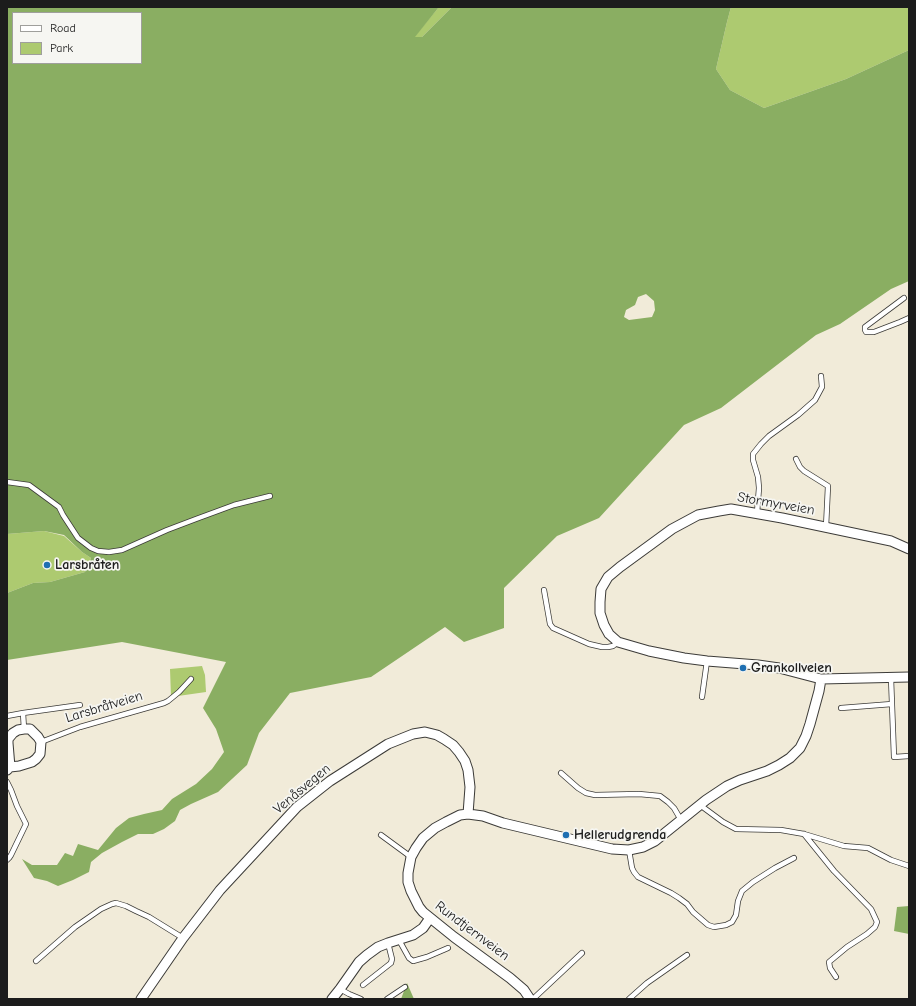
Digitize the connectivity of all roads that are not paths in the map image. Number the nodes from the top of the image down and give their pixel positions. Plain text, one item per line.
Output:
1 (904, 298) dead end
2 (909, 318) edge
3 (821, 376) dead end
4 (796, 458) dead end
5 (7, 482) edge
6 (270, 496) dead end
7 (757, 513) junction
8 (826, 527) junction
9 (909, 549) edge
10 (544, 590) dead end
11 (618, 642) junction
12 (707, 661) junction
13 (909, 677) edge
14 (891, 678) junction
15 (191, 679) dead end
16 (821, 679) junction
17 (702, 697) dead end
18 (892, 704) junction
19 (80, 705) dead end
20 (841, 708) dead end
21 (23, 713) junction
22 (7, 716) edge
23 (24, 728) junction
24 (8, 739) edge
25 (41, 742) junction
26 (909, 756) edge
27 (9, 769) edge
28 (561, 773) dead end
29 (7, 782) edge
30 (700, 805) junction
31 (468, 814) junction
32 (681, 820) junction
33 (804, 834) junction
34 (381, 835) dead end
35 (629, 850) junction
36 (411, 857) junction
37 (794, 858) dead end
38 (7, 860) edge
39 (909, 866) edge
40 (430, 918) junction
41 (183, 938) junction
42 (399, 940) junction
43 (388, 943) junction
44 (448, 948) dead end
45 (582, 953) dead end
46 (687, 955) dead end
47 (36, 961) dead end
48 (836, 977) dead end
49 (363, 985) dead end
50 (404, 987) dead end
51 (340, 989) junction
52 (141, 999) edge
53 (332, 999) edge
54 (361, 999) edge
55 (387, 999) edge
56 (530, 999) edge
57 (533, 999) edge
58 (629, 999) edge

1 - 2 lane
3 - 7 lane
4 - 8 lane, Stormyrveien
5 - 6 lane
7 - 8 street, Stormyrveien
7 - 11 street, Stormyrveien
8 - 9 street, Stormyrveien
10 - 11 lane
11 - 12 street
12 - 16 street
12 - 17 lane
13 - 14 street
14 - 16 street
14 - 18 lane
15 - 25 lane, Larsbråtveien
16 - 30 street, Rundtjernveien
18 - 20 lane
18 - 26 lane
19 - 21 lane, Larsbråtveien
21 - 22 lane, Larsbråtveien
21 - 23 lane
23 - 24 street
23 - 25 street
24 - 27 street
25 - 27 street
28 - 32 lane
29 - 38 lane
30 - 32 street, Rundtjernveien
30 - 33 lane
31 - 35 street, Rundtjernveien
31 - 36 street, Rundtjernveien
31 - 41 street, Venåsvegen
32 - 35 street, Rundtjernveien
33 - 39 lane
33 - 48 lane
34 - 36 lane
35 - 37 lane
36 - 40 street, Rundtjernveien
40 - 42 street
40 - 56 street, Rundtjernveien
41 - 47 lane
41 - 52 street, Venåsvegen
42 - 43 street
42 - 44 lane
43 - 49 lane
43 - 51 street
45 - 57 lane
46 - 58 lane
50 - 55 lane
51 - 53 street
51 - 54 lane

